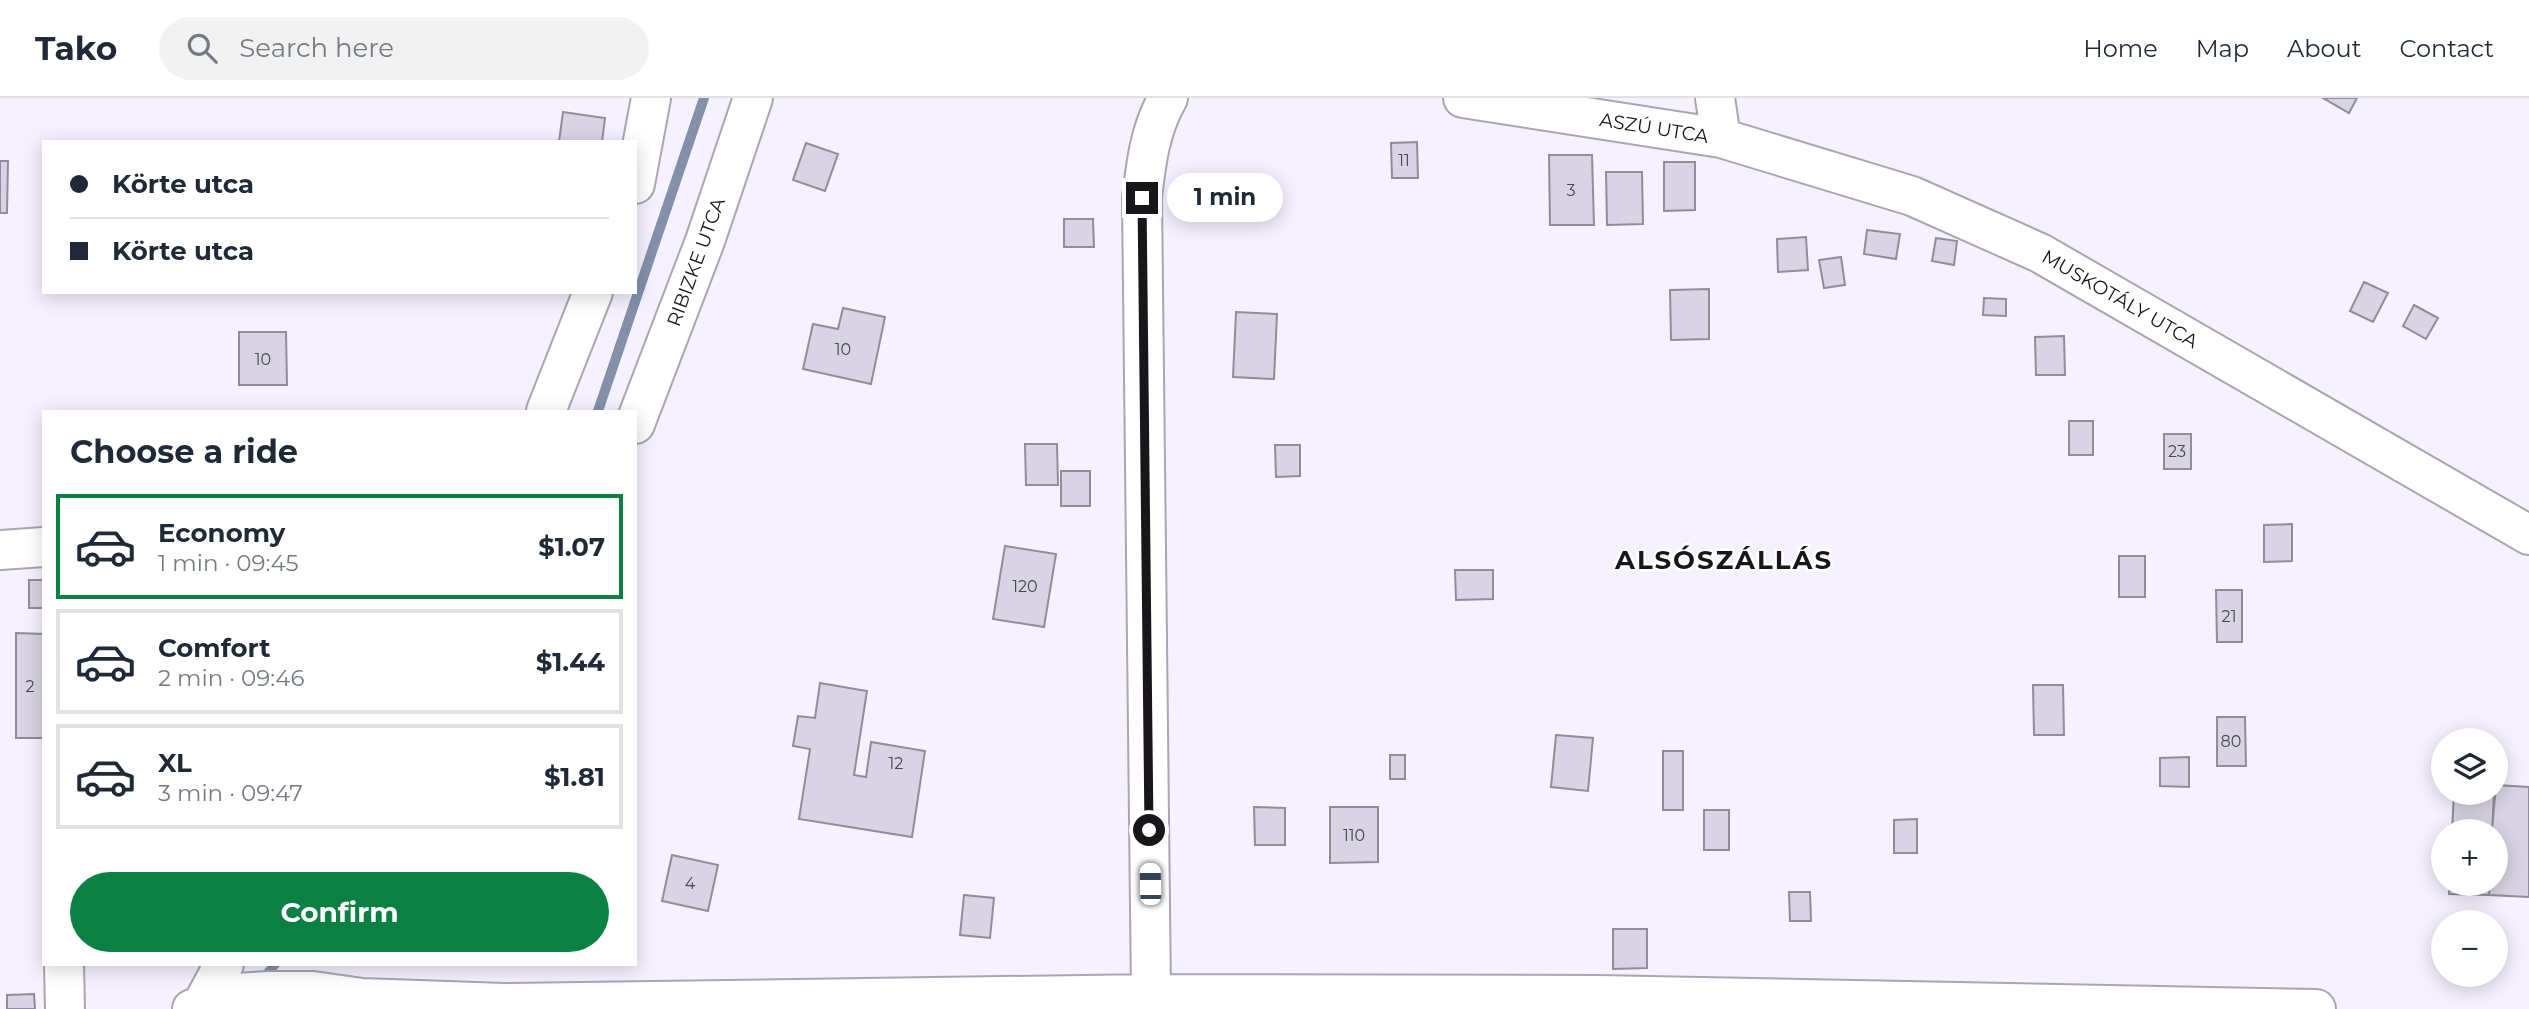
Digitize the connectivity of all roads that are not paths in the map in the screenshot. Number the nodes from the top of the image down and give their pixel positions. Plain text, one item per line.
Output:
1 (652, 98) edge
2 (753, 98) edge
3 (1168, 98) edge
4 (1463, 98) edge
5 (1715, 98) edge
6 (1721, 138) junction
7 (637, 174) edge
8 (592, 294) edge
9 (546, 410) edge
10 (637, 419) edge
11 (2529, 535) edge
12 (42, 547) edge
13 (0, 550) edge
14 (64, 966) edge
15 (223, 966) edge
16 (320, 978) edge
17 (1151, 994) junction
18 (1237, 1002) edge
19 (1597, 1002) edge
20 (197, 1006) edge
21 (65, 1009) edge
22 (2316, 1009) edge

1 - 7 street
2 - 10 street, RIBIZKE UTCA
3 - 17 street
4 - 6 street, ASZÚ UTCA
5 - 6 street
6 - 11 street, MUSKOTÁLY UTCA
8 - 9 street
12 - 13 street
14 - 21 street
15 - 20 street
16 - 17 street
16 - 20 street
17 - 18 street
18 - 19 street
19 - 22 street

